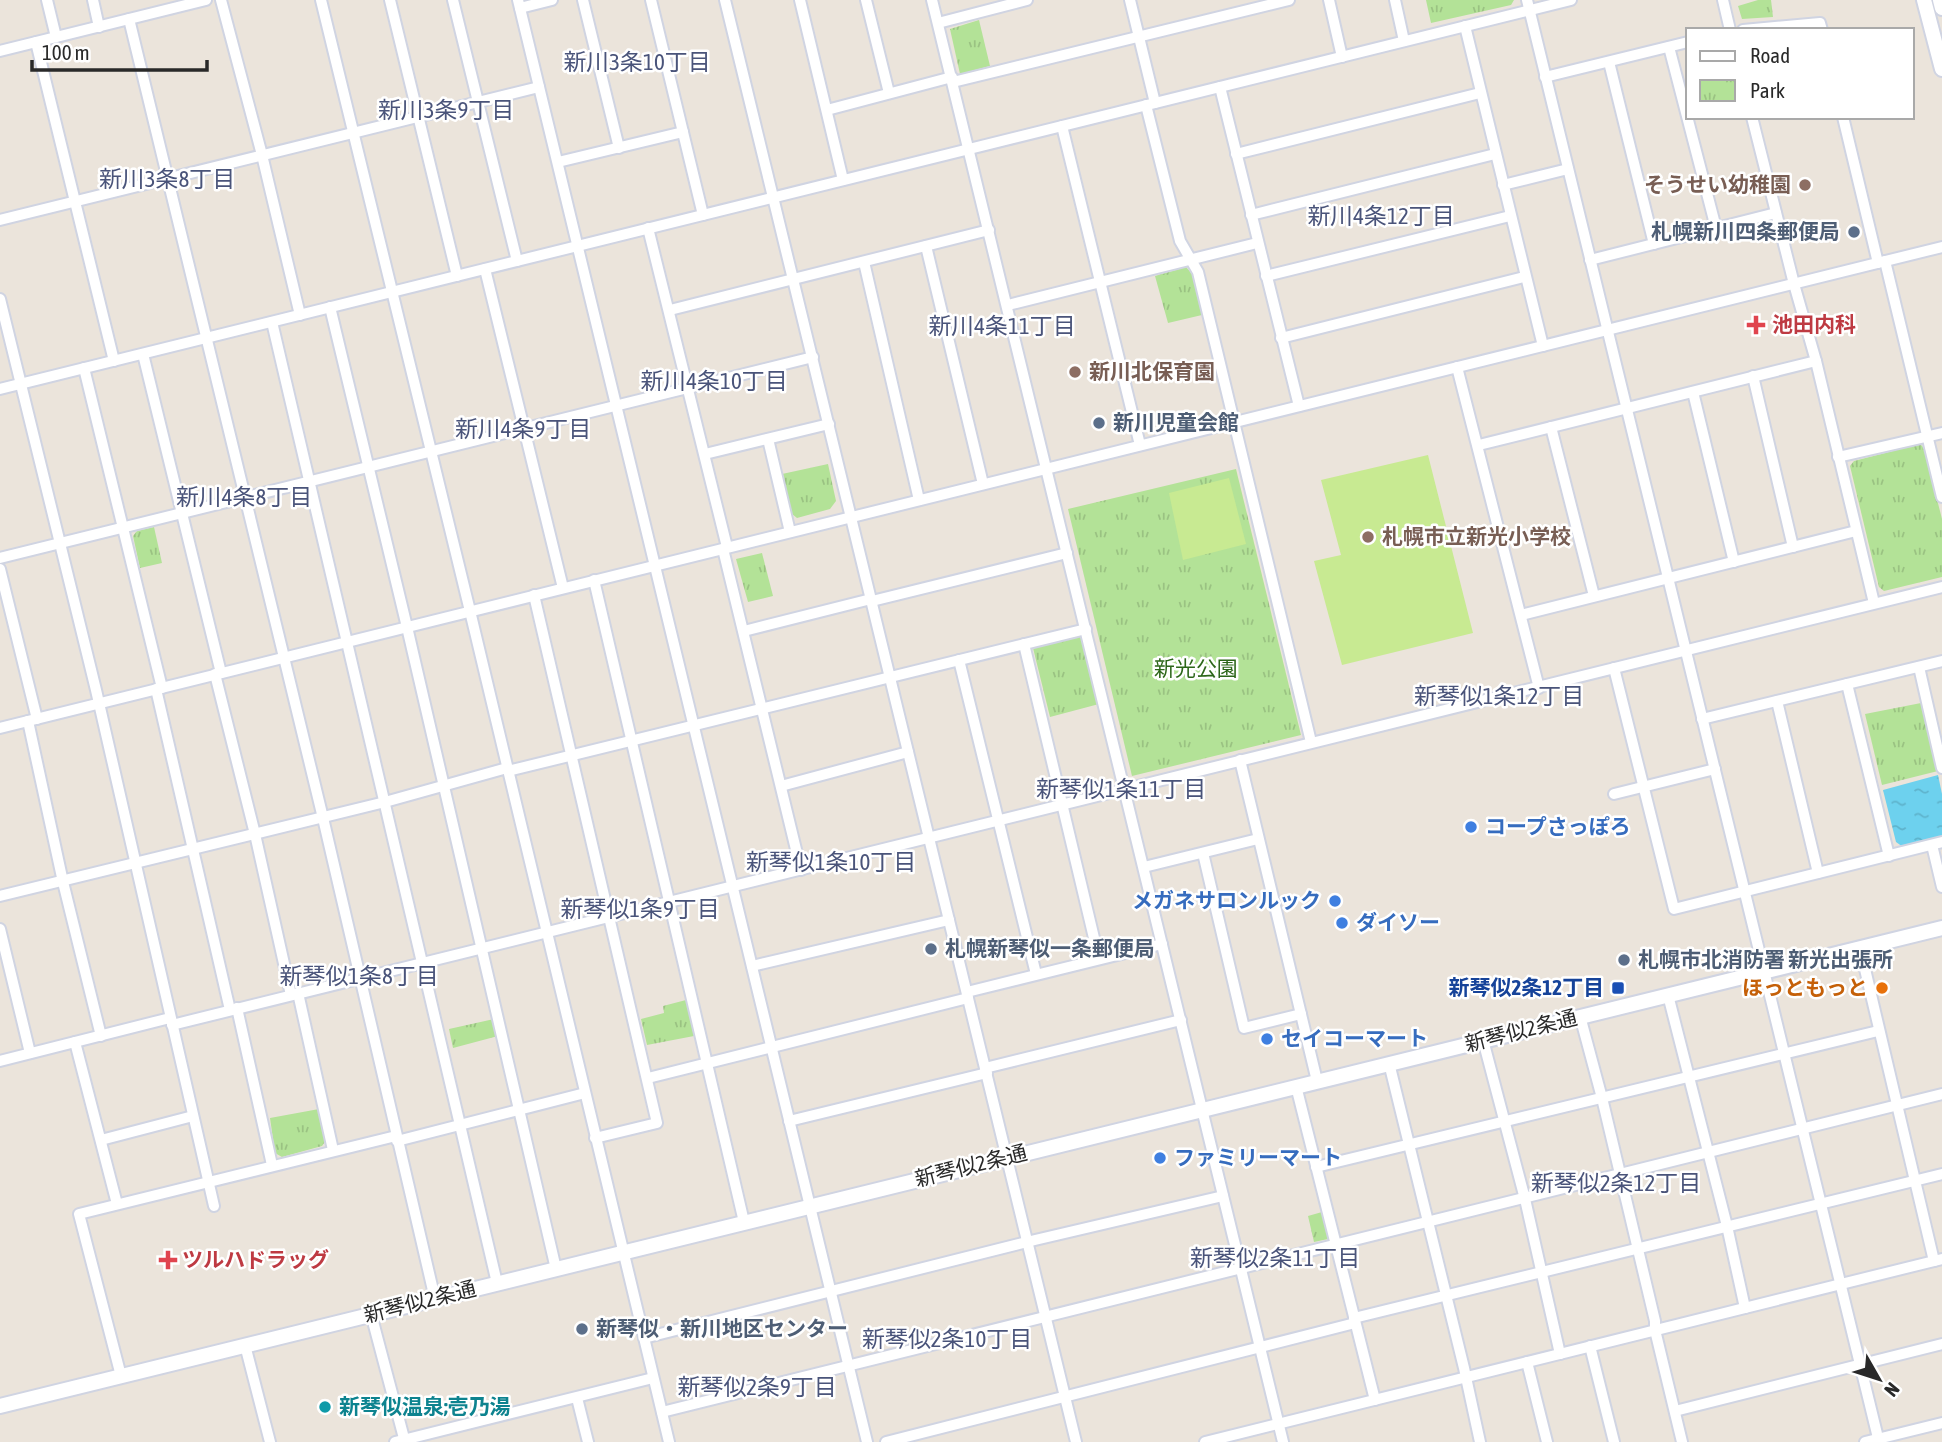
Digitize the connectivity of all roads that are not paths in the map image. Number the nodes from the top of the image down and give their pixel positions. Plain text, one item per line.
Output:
1 (47, 0) edge
2 (93, 0) edge
3 (206, 0) edge
4 (221, 0) edge
5 (321, 0) edge
6 (390, 0) edge
7 (453, 0) edge
8 (552, 0) edge
9 (583, 0) edge
10 (651, 0) edge
11 (725, 0) edge
12 (800, 0) edge
13 (866, 0) edge
14 (932, 0) edge
15 (1027, 0) edge
16 (1130, 0) edge
17 (1289, 0) edge
18 (1329, 0) edge
19 (1395, 0) edge
20 (1571, 0) edge
21 (1723, 0) edge
22 (1924, 0) edge
23 (1940, 0) edge
24 (519, 4) edge
25 (1528, 5) edge
26 (1942, 8) edge
27 (129, 19) junction
28 (938, 23) junction
29 (1465, 26) junction
30 (99, 27) junction
31 (1730, 28) edge
32 (1765, 28) edge
33 (1821, 28) edge
34 (56, 37) junction
35 (1139, 37) junction
36 (1404, 41) junction
37 (36, 42) junction
38 (1686, 43) edge
39 (1669, 47) junction
40 (0, 51) edge
41 (1342, 57) junction
42 (1609, 62) junction
43 (1942, 69) edge
44 (1545, 77) junction
45 (952, 80) junction
46 (539, 87) junction
47 (1220, 87) junction
48 (889, 93) junction
49 (1480, 93) junction
50 (479, 102) junction
51 (1151, 104) junction
52 (827, 110) junction
53 (1686, 112) edge
54 (418, 117) junction
55 (1688, 119) edge
56 (1752, 119) edge
57 (1844, 119) edge
58 (1062, 126) junction
59 (683, 132) junction
60 (353, 133) junction
61 (620, 148) junction
62 (969, 149) junction
63 (1236, 154) junction
64 (1495, 154) junction
65 (262, 155) junction
66 (558, 162) junction
67 (1568, 169) junction
68 (169, 179) junction
69 (843, 180) junction
70 (1503, 185) junction
71 (773, 197) junction
72 (75, 202) junction
73 (1776, 213) junction
74 (703, 215) junction
75 (1251, 215) junction
76 (1510, 216) junction
77 (0, 220) edge
78 (648, 228) junction
79 (1716, 228) junction
80 (989, 230) junction
81 (1257, 243) junction
82 (1654, 244) junction
83 (578, 246) junction
84 (926, 246) junction
85 (1942, 247) edge
86 (1191, 260) junction
87 (1590, 260) junction
88 (517, 261) junction
89 (864, 262) junction
90 (1882, 262) junction
91 (485, 269) junction
92 (457, 276) junction
93 (1266, 276) junction
94 (1524, 277) junction
95 (793, 278) junction
96 (1101, 282) junction
97 (1794, 284) junction
98 (392, 292) junction
99 (0, 299) edge
100 (1008, 304) junction
101 (330, 307) junction
102 (670, 310) junction
103 (300, 315) junction
104 (272, 322) junction
105 (1606, 330) junction
106 (207, 338) junction
107 (1281, 338) junction
108 (1543, 346) junction
109 (143, 354) junction
110 (813, 357) junction
111 (114, 361) junction
112 (1816, 361) junction
113 (1457, 367) junction
114 (84, 368) junction
115 (1753, 376) junction
116 (21, 384) junction
117 (689, 388) junction
118 (0, 389) edge
119 (1693, 391) junction
120 (617, 405) junction
121 (1298, 406) junction
122 (1626, 407) junction
123 (1234, 422) junction
124 (830, 424) junction
125 (1551, 427) junction
126 (525, 429) junction
127 (1942, 433) edge
128 (1926, 437) junction
129 (768, 439) junction
130 (1140, 445) junction
131 (1479, 445) junction
132 (431, 452) junction
133 (705, 454) junction
134 (1838, 457) junction
135 (368, 468) junction
136 (1047, 468) junction
137 (309, 482) junction
138 (983, 484) junction
139 (245, 497) junction
140 (1942, 497) edge
141 (919, 500) junction
142 (182, 513) junction
143 (852, 517) junction
144 (124, 528) junction
145 (1856, 531) junction
146 (790, 533) junction
147 (60, 543) junction
148 (1793, 547) junction
149 (725, 548) junction
150 (1067, 553) junction
151 (0, 558) edge
152 (1734, 562) junction
153 (656, 565) junction
154 (0, 569) edge
155 (1668, 578) junction
156 (594, 580) junction
157 (1942, 587) edge
158 (564, 588) junction
159 (534, 595) junction
160 (1594, 596) junction
161 (872, 600) junction
162 (1874, 603) junction
163 (470, 611) junction
164 (1521, 615) junction
165 (407, 626) junction
166 (1087, 629) junction
167 (744, 631) junction
168 (347, 641) junction
169 (1024, 644) junction
170 (1685, 650) junction
171 (284, 657) junction
172 (959, 660) junction
173 (1942, 661) edge
174 (1919, 667) junction
175 (1614, 668) junction
176 (218, 674) junction
177 (890, 676) junction
178 (1847, 684) junction
179 (1539, 688) junction
180 (159, 689) junction
181 (1777, 701) junction
182 (99, 704) junction
183 (763, 709) junction
184 (1702, 719) junction
185 (32, 720) junction
186 (694, 725) junction
187 (0, 728) edge
188 (632, 740) junction
189 (1311, 742) junction
190 (908, 752) junction
191 (572, 756) junction
192 (1240, 760) junction
193 (1942, 768) edge
194 (1715, 769) junction
195 (508, 770) junction
196 (443, 785) junction
197 (781, 786) junction
198 (1644, 787) junction
199 (1125, 789) junction
200 (1614, 794) dead end
201 (384, 802) junction
202 (1062, 804) junction
203 (323, 818) junction
204 (998, 821) junction
205 (255, 834) junction
206 (929, 837) junction
207 (1258, 839) junction
208 (1937, 844) edge
209 (194, 850) junction
210 (1203, 853) junction
211 (1889, 856) junction
212 (135, 863) junction
213 (1144, 867) junction
214 (801, 870) junction
215 (1818, 873) junction
216 (63, 882) junction
217 (733, 886) junction
218 (1942, 887) edge
219 (1745, 892) junction
220 (0, 896) edge
221 (669, 901) junction
222 (609, 916) junction
223 (949, 920) junction
224 (1942, 928) edge
225 (0, 929) edge
226 (546, 931) junction
227 (1162, 944) junction
228 (481, 948) junction
229 (1860, 948) junction
230 (1098, 959) junction
231 (421, 962) junction
232 (752, 966) junction
233 (1764, 971) junction
234 (1036, 974) junction
235 (359, 978) junction
236 (294, 994) junction
237 (968, 995) junction
238 (1668, 995) junction
239 (233, 1009) junction
240 (1301, 1014) junction
241 (1580, 1016) junction
242 (1181, 1020) junction
243 (171, 1022) junction
244 (1878, 1031) junction
245 (101, 1036) junction
246 (1483, 1040) junction
247 (75, 1042) junction
248 (771, 1048) junction
249 (30, 1054) junction
250 (1785, 1054) junction
251 (0, 1061) edge
252 (1389, 1063) junction
253 (708, 1064) junction
254 (986, 1070) junction
255 (1690, 1077) junction
256 (648, 1078) junction
257 (1317, 1081) junction
258 (1296, 1086) junction
259 (584, 1093) junction
260 (1942, 1094) edge
261 (1602, 1098) junction
262 (1898, 1105) junction
263 (1202, 1109) junction
264 (520, 1110) junction
265 (193, 1116) junction
266 (789, 1121) junction
267 (1504, 1122) junction
268 (460, 1125) junction
269 (1803, 1129) junction
270 (595, 1138) junction
271 (397, 1139) junction
272 (101, 1140) junction
273 (1409, 1145) junction
274 (333, 1150) junction
275 (1709, 1153) junction
276 (1007, 1158) junction
277 (272, 1165) junction
278 (1316, 1167) junction
279 (1942, 1174) edge
280 (1621, 1175) junction
281 (1915, 1180) junction
282 (208, 1181) junction
283 (1223, 1196) junction
284 (1525, 1199) junction
285 (1821, 1203) junction
286 (117, 1205) junction
287 (214, 1206) dead end
288 (809, 1206) junction
289 (744, 1222) junction
290 (1428, 1222) junction
291 (1727, 1226) junction
292 (1028, 1242) junction
293 (1335, 1245) junction
294 (1639, 1248) junction
295 (622, 1253) junction
296 (1938, 1260) edge
297 (556, 1269) junction
298 (1243, 1269) junction
299 (1541, 1272) junction
300 (497, 1283) junction
301 (1840, 1284) junction
302 (830, 1292) junction
303 (1447, 1296) junction
304 (435, 1299) junction
305 (1745, 1308) junction
306 (370, 1314) junction
307 (1046, 1317) junction
308 (1354, 1321) junction
309 (1655, 1330) junction
310 (644, 1338) junction
311 (1942, 1344) edge
312 (245, 1345) junction
313 (1262, 1346) junction
314 (1590, 1346) junction
315 (1560, 1354) junction
316 (1527, 1362) junction
317 (1860, 1364) junction
318 (849, 1367) junction
319 (121, 1376) junction
320 (653, 1378) junction
321 (1466, 1378) junction
322 (577, 1398) junction
323 (1065, 1398) junction
324 (1374, 1400) junction
325 (0, 1406) edge
326 (1675, 1410) junction
327 (662, 1412) junction
328 (1942, 1423) edge
329 (1279, 1424) junction
330 (1220, 1440) edge
331 (1879, 1440) edge
332 (401, 1441) edge
333 (270, 1442) edge
334 (588, 1442) edge
335 (669, 1442) edge
336 (867, 1442) edge
337 (886, 1442) edge
338 (1076, 1442) edge
339 (1205, 1442) edge
340 (1283, 1442) edge
341 (1480, 1442) edge
342 (1547, 1442) edge
343 (1614, 1442) edge
344 (1682, 1442) edge
345 (1865, 1442) edge

1 - 34 street
2 - 30 street
3 - 27 street
4 - 65 street
5 - 60 street
6 - 54 street
7 - 50 street
8 - 24 street
9 - 61 street
10 - 59 street
11 - 71 street
12 - 52 street
13 - 48 street
14 - 28 street
15 - 28 street
16 - 35 street
17 - 35 street
18 - 41 street
19 - 36 street
20 - 25 street
21 - 31 street
22 - 43 street
23 - 26 street
24 - 46 street
25 - 29 street
25 - 44 street
27 - 30 street
27 - 68 street
28 - 45 street
29 - 36 street
29 - 49 street
30 - 34 street
32 - 33 street
34 - 37 street
35 - 45 street
35 - 51 street
36 - 41 street
37 - 40 street
37 - 72 street
38 - 39 street
39 - 42 street
39 - 53 street
41 - 47 street
42 - 44 street
42 - 82 street
44 - 67 street
45 - 48 street
45 - 62 street
46 - 50 street
46 - 66 street
47 - 51 street
47 - 63 street
48 - 52 street
49 - 63 street
49 - 64 street
50 - 54 street
50 - 88 street
51 - 58 street
51 - 86 street
52 - 69 street
54 - 60 street
54 - 92 street
55 - 79 street
56 - 73 street
57 - 90 street
58 - 62 street
58 - 96 street
59 - 61 street
59 - 74 street
60 - 65 street
60 - 98 street
61 - 66 street
62 - 69 street
62 - 80 street
63 - 75 street
64 - 70 street
64 - 75 street
65 - 68 street
65 - 103 street
66 - 83 street
67 - 70 street
67 - 87 street
68 - 72 street
68 - 106 street
69 - 71 street
70 - 76 street
71 - 74 street
71 - 95 street
72 - 77 street
72 - 111 street
73 - 79 street
73 - 97 street
74 - 78 street
75 - 81 street
76 - 93 street
76 - 94 street
78 - 83 street
78 - 102 street
79 - 82 street
80 - 84 street
80 - 100 street
81 - 86 street
81 - 93 street
82 - 87 street
83 - 88 street
83 - 120 street
84 - 89 street
84 - 138 street
85 - 90 street
86 - 96 street
86 - 123 street
87 - 105 street
88 - 91 street
89 - 95 street
89 - 141 street
90 - 97 street
90 - 128 street
91 - 92 street
91 - 126 street
92 - 98 street
93 - 107 street
94 - 107 street
94 - 108 street
95 - 102 street
95 - 110 street
96 - 100 street
96 - 130 street
97 - 105 street
97 - 112 street
98 - 101 street
98 - 132 street
99 - 116 street
100 - 136 street
101 - 103 street
101 - 135 street
102 - 117 street
103 - 104 street
104 - 106 street
104 - 137 street
105 - 108 street
105 - 122 street
106 - 109 street
106 - 139 street
107 - 121 street
108 - 113 street
109 - 111 street
109 - 142 street
110 - 117 street
110 - 124 street
111 - 114 street
112 - 115 street
112 - 134 street
113 - 121 street
113 - 131 street
114 - 116 street
114 - 144 street
115 - 119 street
115 - 148 street
116 - 118 street
116 - 147 street
117 - 120 street
117 - 133 street
119 - 122 street
119 - 152 street
120 - 126 street
120 - 153 street
121 - 123 street
122 - 125 street
122 - 155 street
123 - 130 street
123 - 189 street
124 - 129 street
124 - 143 street
125 - 131 street
125 - 160 street
126 - 132 street
126 - 158 street
127 - 128 street
128 - 134 street
128 - 140 street
129 - 133 street
129 - 146 street
130 - 136 street
131 - 164 street
132 - 135 street
132 - 163 street
133 - 149 street
134 - 145 street
135 - 137 street
135 - 165 street
136 - 138 street
136 - 150 street
137 - 139 street
137 - 168 street
138 - 141 street
139 - 142 street
139 - 171 street
141 - 143 street
142 - 144 street
142 - 176 street
143 - 146 street
143 - 161 street
144 - 147 street
144 - 180 street
145 - 148 street
145 - 162 street
146 - 149 street
147 - 151 street
147 - 182 street
148 - 152 street
149 - 153 street
149 - 167 street
150 - 161 street
150 - 166 street
152 - 155 street
153 - 156 street
153 - 186 street
154 - 185 street
155 - 160 street
155 - 170 street
156 - 158 street
156 - 188 street
157 - 162 street
158 - 159 street
159 - 163 street
159 - 191 street
160 - 164 street
161 - 167 street
161 - 177 street
162 - 170 street
163 - 165 street
163 - 195 street
164 - 179 street
165 - 168 street
165 - 196 street
166 - 169 street
166 - 199 street
167 - 183 street
168 - 171 street
168 - 201 street
169 - 172 street
169 - 202 street
170 - 175 street
170 - 184 street
171 - 176 street
171 - 203 street
172 - 177 street
172 - 204 street
173 - 174 street
174 - 178 street
174 - 193 street
175 - 179 street
175 - 198 street
176 - 180 street
176 - 205 street
177 - 183 street
177 - 190 street
178 - 181 street
178 - 211 street
179 - 189 street
180 - 182 street
180 - 209 street
181 - 184 street
181 - 215 street
182 - 185 street
182 - 212 street
183 - 186 street
183 - 197 street
184 - 194 street
185 - 187 street
185 - 216 street
186 - 188 street
186 - 217 street
188 - 191 street
188 - 221 street
189 - 192 street
190 - 197 street
190 - 206 street
191 - 195 street
191 - 222 street
192 - 199 street
192 - 207 street
194 - 198 street
194 - 219 street
195 - 196 street
195 - 226 street
196 - 201 street
196 - 228 street
197 - 214 street
198 - 200 street
198 - 219 street
199 - 202 street
199 - 213 street
201 - 203 street
201 - 231 street
202 - 204 street
202 - 230 street
203 - 205 street
203 - 235 street
204 - 206 street
204 - 234 street
205 - 209 street
205 - 236 street
206 - 214 street
206 - 223 street
207 - 210 street
207 - 240 street
208 - 211 street
208 - 218 street
209 - 212 street
209 - 239 street
210 - 213 street
210 - 240 street
211 - 215 street
212 - 216 street
212 - 243 street
213 - 227 street
214 - 217 street
215 - 219 street
216 - 220 street
216 - 245 street
217 - 221 street
217 - 232 street
219 - 233 street
221 - 222 street
221 - 253 street
222 - 226 street
222 - 256 street
223 - 232 street
223 - 237 street
224 - 229 street, 新琴似2条通
225 - 249 street
226 - 228 street
226 - 259 street
227 - 230 street
227 - 242 street
228 - 231 street
228 - 264 street
229 - 233 street, 新琴似2条通
229 - 244 street
230 - 234 street
231 - 235 street
231 - 268 street
232 - 248 street
233 - 238 street, 新琴似2条通
233 - 250 street
234 - 237 street
235 - 236 street
235 - 271 street
236 - 239 street
236 - 274 street
237 - 248 street
237 - 254 street
238 - 241 street, 新琴似2条通
238 - 255 street
239 - 243 street
239 - 277 street
240 - 257 street
241 - 246 street, 新琴似2条通
241 - 261 street
242 - 254 street
242 - 263 street
243 - 245 street
243 - 265 street
244 - 250 street
244 - 262 street
245 - 247 street
246 - 252 street, 新琴似2条通
246 - 267 street
247 - 249 street
247 - 272 street
248 - 253 street
248 - 266 street
249 - 251 street
250 - 255 street
250 - 269 street
252 - 257 street, 新琴似2条通
252 - 273 street
253 - 256 street
253 - 289 street
254 - 266 street
254 - 276 street
255 - 261 street
255 - 275 street
256 - 270 street
257 - 258 street, 新琴似2条通
258 - 263 street, 新琴似2条通
258 - 278 street
259 - 264 street
259 - 270 street
260 - 262 street
261 - 267 street
261 - 280 street
262 - 269 street
262 - 281 street
263 - 276 street, 新琴似2条通
263 - 283 street
264 - 268 street
264 - 297 street
265 - 272 street
265 - 282 street
266 - 288 street
267 - 273 street
267 - 284 street
268 - 271 street
268 - 300 street
269 - 275 street
269 - 285 street
270 - 295 street
271 - 274 street
271 - 304 street
272 - 286 street
273 - 278 street
273 - 290 street
274 - 277 street
275 - 280 street
275 - 291 street
276 - 288 street, 新琴似2条通
276 - 292 street
277 - 282 street
278 - 293 street
279 - 281 street
280 - 284 street
280 - 294 street
281 - 285 street
281 - 296 street
282 - 286 street
282 - 287 street
283 - 292 street
283 - 298 street
284 - 290 street
284 - 299 street
285 - 291 street
285 - 301 street
286 - 319 street
288 - 289 street, 新琴似2条通
288 - 302 street
289 - 295 street, 新琴似2条通
290 - 293 street
290 - 303 street
291 - 294 street
291 - 305 street
292 - 302 street
292 - 307 street
293 - 298 street
293 - 308 street
294 - 299 street
294 - 309 street
295 - 297 street, 新琴似2条通
295 - 310 street
296 - 301 street
297 - 300 street, 新琴似2条通
298 - 307 street
298 - 313 street
299 - 303 street
299 - 315 street
300 - 304 street, 新琴似2条通
301 - 305 street
301 - 317 street
302 - 310 street
302 - 318 street
303 - 308 street
303 - 321 street
304 - 306 street, 新琴似2条通
305 - 309 street
306 - 312 street, 新琴似2条通
306 - 332 street
307 - 318 street
307 - 323 street
308 - 313 street
308 - 324 street
309 - 314 street
309 - 326 street
310 - 320 street
311 - 317 street
312 - 319 street, 新琴似2条通
312 - 333 street
313 - 323 street
313 - 329 street
314 - 315 street
314 - 343 street
315 - 316 street
316 - 321 street
316 - 342 street
317 - 326 street
317 - 331 street
318 - 327 street
318 - 336 street
319 - 325 street, 新琴似2条通
320 - 322 street
320 - 327 street
321 - 324 street
321 - 341 street
322 - 332 street
322 - 334 street
323 - 337 street
323 - 338 street
324 - 329 street
326 - 344 street
327 - 335 street
328 - 331 street
329 - 330 street
329 - 340 street
330 - 339 street
331 - 345 street

